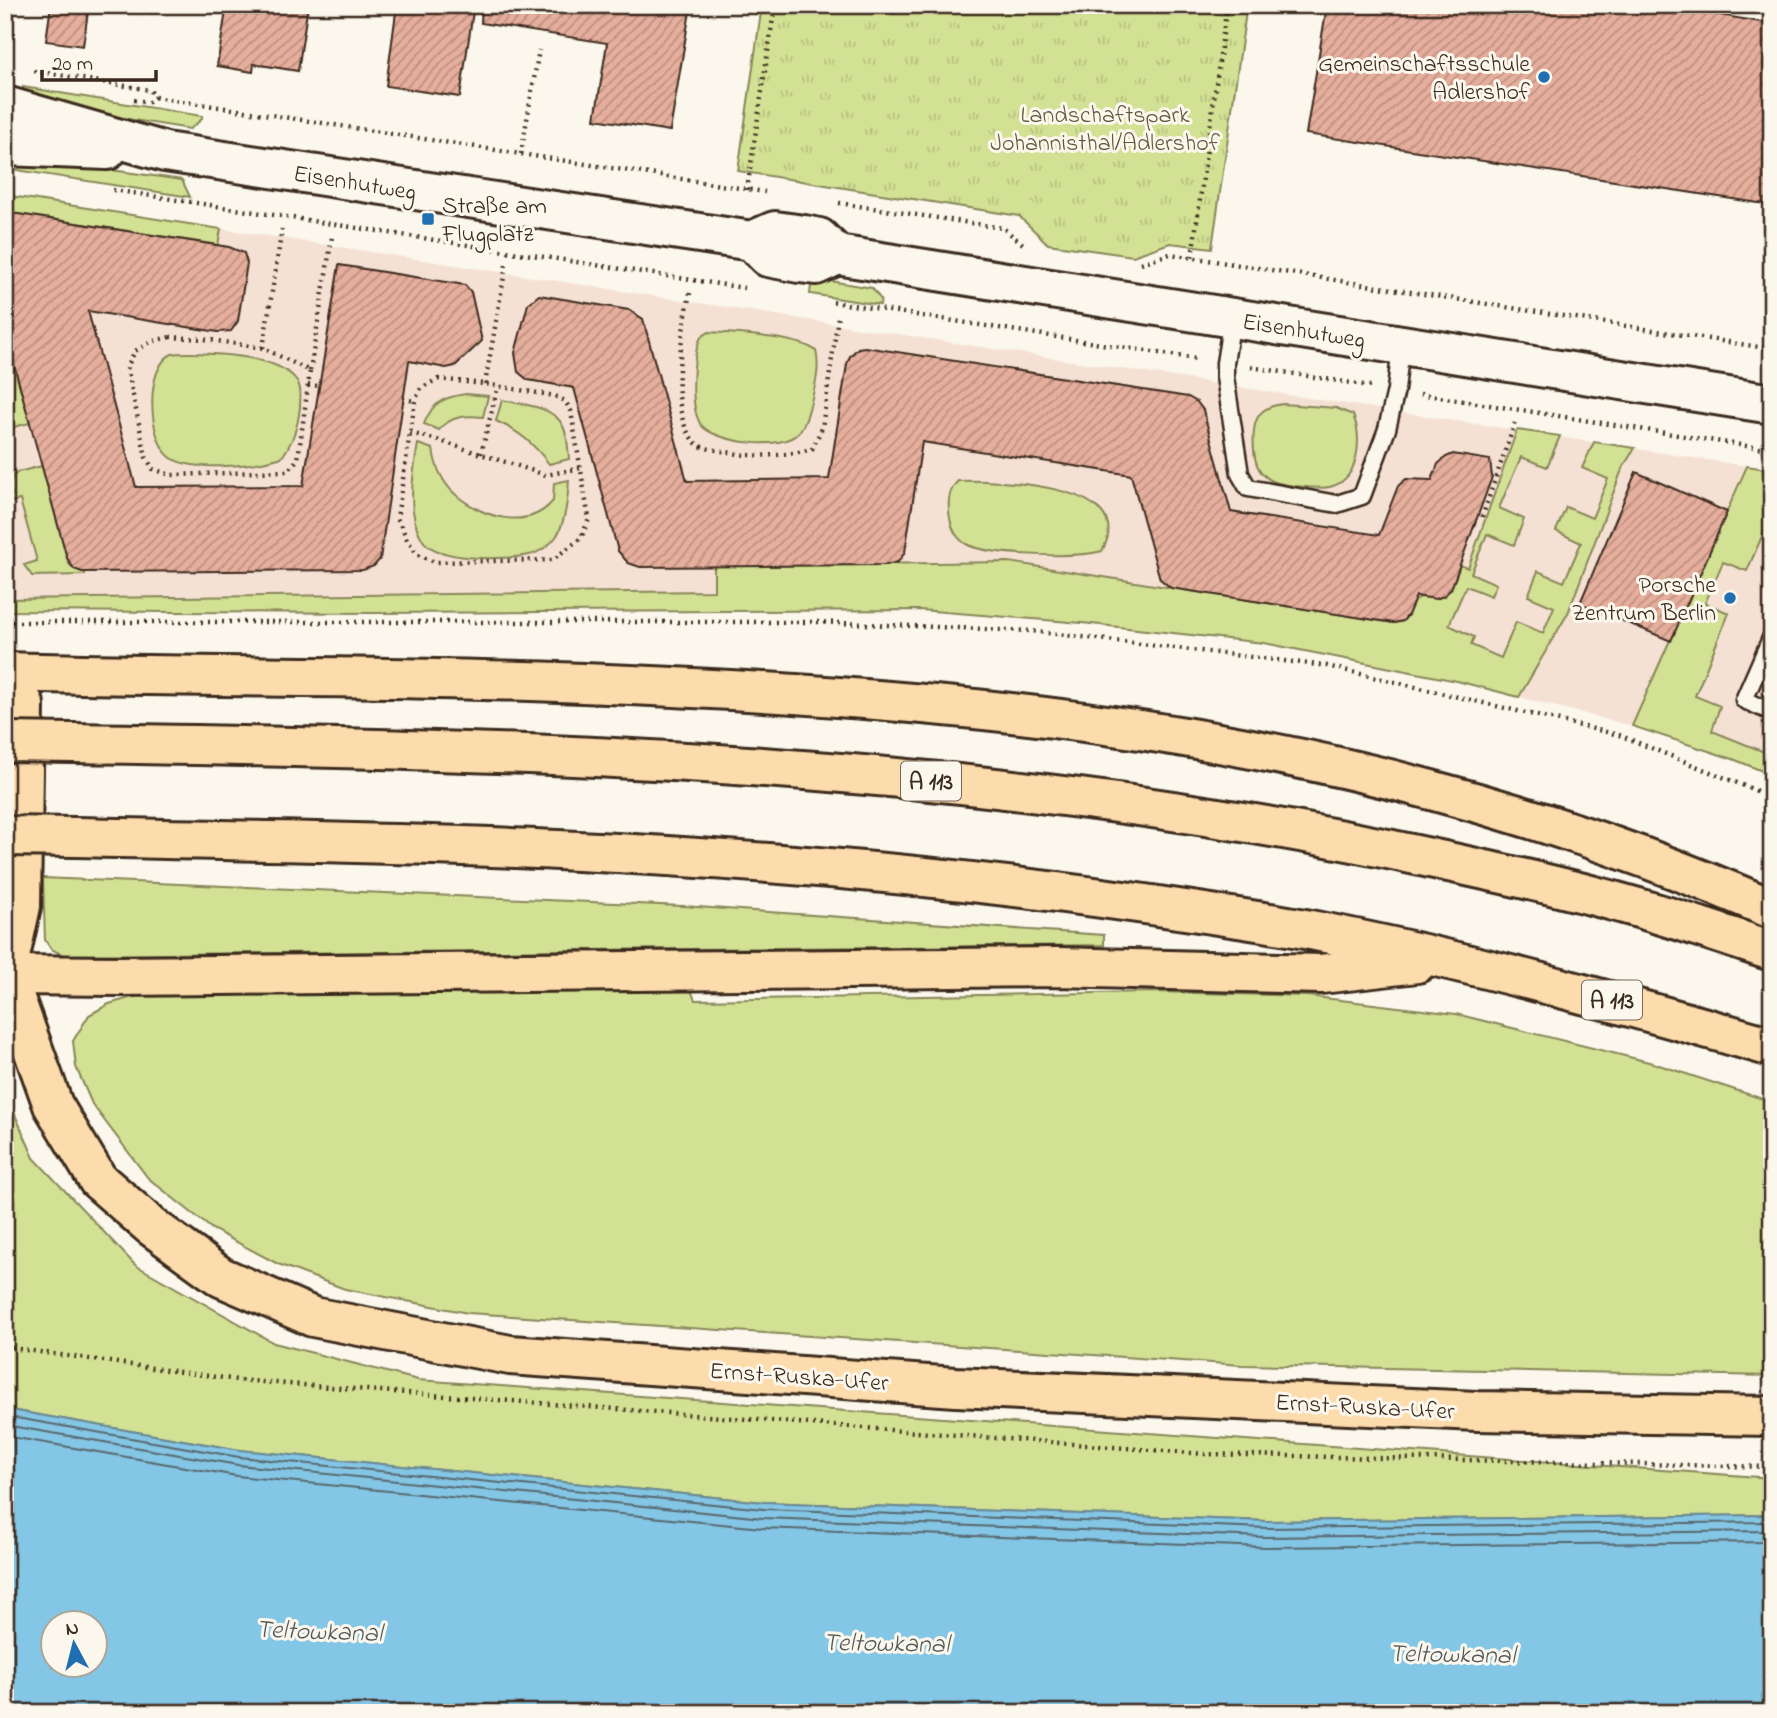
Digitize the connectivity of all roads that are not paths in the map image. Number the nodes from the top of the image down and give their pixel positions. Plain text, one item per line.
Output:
1 (5, 106) edge
2 (5, 146) edge
3 (165, 152) junction
4 (1232, 319) junction
5 (1401, 346) junction
6 (1772, 404) edge
7 (1772, 636) edge
8 (5, 672) edge
9 (1772, 712) edge
10 (5, 741) edge
11 (5, 836) edge
12 (1772, 908) edge
13 (1772, 951) edge
14 (1450, 959) junction
15 (6, 973) edge
16 (1772, 1047) edge
17 (1772, 1416) edge

1 - 3 street, Eisenhutweg
2 - 3 street, Eisenhutweg
3 - 4 street, Eisenhutweg
4 - 5 street, Eisenhutweg
4 - 5 lane
5 - 6 street, Eisenhutweg
7 - 9 lane
8 - 12 main road
8 - 15 main road
10 - 13 main road, A 113, bridge
11 - 14 main road, A 113, bridge
14 - 15 main road
14 - 16 main road, A 113
15 - 17 main road, Ernst-Ruska-Ufer

